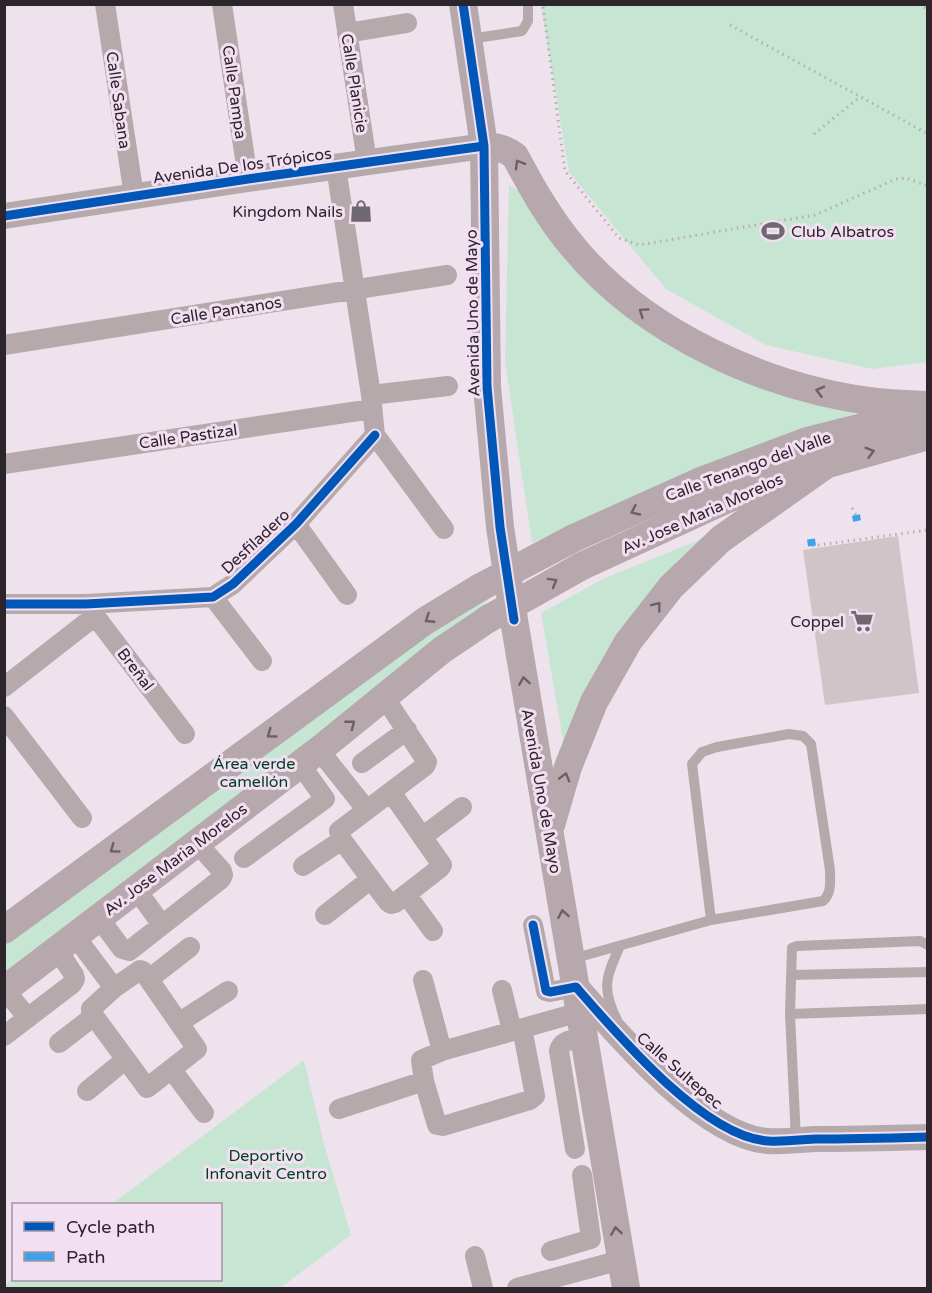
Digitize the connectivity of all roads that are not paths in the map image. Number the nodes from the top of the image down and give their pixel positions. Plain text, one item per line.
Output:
1 (105, 4) edge
2 (222, 4) edge
3 (343, 4) edge
4 (463, 4) edge
5 (528, 4) edge
6 (407, 23) dead end
7 (347, 33) junction
8 (468, 40) junction
9 (484, 147) junction
10 (367, 162) junction
11 (336, 167) junction
12 (248, 179) junction
13 (134, 196) junction
14 (4, 216) edge
15 (447, 275) dead end
16 (354, 290) junction
17 (4, 345) edge
18 (448, 386) dead end
19 (372, 402) junction
20 (927, 405) edge
21 (927, 410) edge
22 (375, 435) junction
23 (927, 436) edge
24 (4, 464) edge
25 (827, 464) junction
26 (296, 524) junction
27 (444, 529) dead end
28 (347, 595) dead end
29 (213, 597) junction
30 (4, 604) edge
31 (90, 610) junction
32 (262, 661) dead end
33 (4, 687) edge
34 (385, 698) junction
35 (4, 716) edge
36 (407, 730) junction
37 (185, 734) dead end
38 (309, 757) junction
39 (362, 763) dead end
40 (391, 792) junction
41 (462, 807) dead end
42 (366, 809) junction
43 (82, 818) dead end
44 (549, 833) junction
45 (422, 837) junction
46 (342, 840) junction
47 (197, 843) junction
48 (244, 858) dead end
49 (303, 866) dead end
50 (371, 879) junction
51 (136, 890) junction
52 (406, 894) junction
53 (325, 915) dead end
54 (99, 918) junction
55 (711, 920) junction
56 (162, 925) junction
57 (533, 925) dead end
58 (4, 930) edge
59 (434, 931) dead end
60 (66, 943) junction
61 (927, 945) edge
62 (620, 946) junction
63 (190, 947) dead end
64 (572, 959) junction
65 (927, 972) edge
66 (791, 975) junction
67 (149, 979) junction
68 (423, 980) dead end
69 (114, 988) junction
70 (5, 990) edge
71 (502, 990) dead end
72 (228, 991) dead end
73 (927, 1009) edge
74 (580, 1012) junction
75 (790, 1014) junction
76 (94, 1016) junction
77 (28, 1018) junction
78 (180, 1022) junction
79 (517, 1030) junction
80 (4, 1036) edge
81 (59, 1043) dead end
82 (631, 1050) junction
83 (442, 1051) junction
84 (125, 1060) junction
85 (172, 1070) junction
86 (424, 1081) junction
87 (87, 1091) dead end
88 (339, 1109) dead end
89 (204, 1113) dead end
90 (927, 1137) edge
91 (796, 1140) junction
92 (575, 1149) dead end
93 (582, 1175) dead end
94 (475, 1256) dead end
95 (621, 1260) junction
96 (560, 1283) edge
97 (483, 1288) edge
98 (517, 1288) edge
99 (626, 1288) edge

1 - 13 street, Calle Sabana
2 - 12 street, Calle Pampa
3 - 7 street, Calle Planicie
4 - 8 main road, Avenida Uno de Mayo
5 - 8 lane
6 - 7 street
7 - 10 street, Calle Planicie
8 - 9 main road, Avenida Uno de Mayo
9 - 10 street, Avenida De los Trópicos
20 -> 9 main road
44 -> 9 main road, Avenida Uno de Mayo
10 - 11 street, Avenida De los Trópicos
11 - 12 street, Avenida De los Trópicos
11 - 16 street
12 - 13 street, Avenida De los Trópicos
13 - 14 street, Avenida De los Trópicos
15 - 16 street, Calle Pantanos
16 - 17 street, Calle Pantanos
16 - 19 street
18 - 19 street, Calle Pastizal
19 - 22 street
19 - 24 street, Calle Pastizal
21 -> 58 main road, Calle Tenango del Valle, bridge
22 - 26 street, Desfiladero
22 - 27 street
25 -> 23 main road, Av. Jose Maria Morelos
34 -> 25 main road, Av. Jose Maria Morelos, bridge
44 -> 25 main road
26 - 28 street
26 - 29 street, Desfiladero
29 - 31 street
29 - 32 street
30 - 31 street
31 - 33 street
31 - 37 street, Breñal
34 - 36 street
38 -> 34 main road, Av. Jose Maria Morelos
35 - 43 street
36 - 39 street
36 - 40 street
38 - 42 street
38 - 47 main road, Av. Jose Maria Morelos
38 - 48 street
40 - 42 street
40 - 45 street
41 - 45 street
42 - 46 street
64 -> 44 main road, Avenida Uno de Mayo
45 - 52 street
46 - 49 street
46 - 50 street
47 - 51 main road, Av. Jose Maria Morelos
47 - 56 street
50 - 52 street
50 - 53 street
51 - 54 main road, Av. Jose Maria Morelos
51 - 56 street
52 - 59 street
54 - 56 street
54 - 60 main road, Av. Jose Maria Morelos
55 - 55 lane
55 - 62 lane
57 - 74 street
60 - 69 street
60 - 70 main road, Av. Jose Maria Morelos
60 - 77 street
61 - 66 lane
62 - 64 lane
62 - 82 lane
63 - 67 street
64 - 74 main road, Avenida Uno de Mayo
65 - 66 lane
66 - 75 lane
67 - 69 street
67 - 78 street
68 - 83 street
69 - 76 street
70 - 77 street
71 - 79 street
72 - 78 street
73 - 75 lane
74 - 79 street
74 - 82 street, Calle Sultepec
74 - 92 street
95 -> 74 main road, Avenida Uno de Mayo
75 - 91 lane
76 - 81 street
76 - 84 street
77 - 80 street
78 - 85 street
79 - 83 street
79 - 86 street
82 - 91 street, Calle Sultepec
83 - 86 street
84 - 85 street
84 - 87 street
85 - 89 street
86 - 88 street
90 - 91 street, Calle Sultepec
93 - 96 street
94 - 97 street
95 - 96 street
95 - 99 main road, Avenida Uno de Mayo
96 - 98 street

